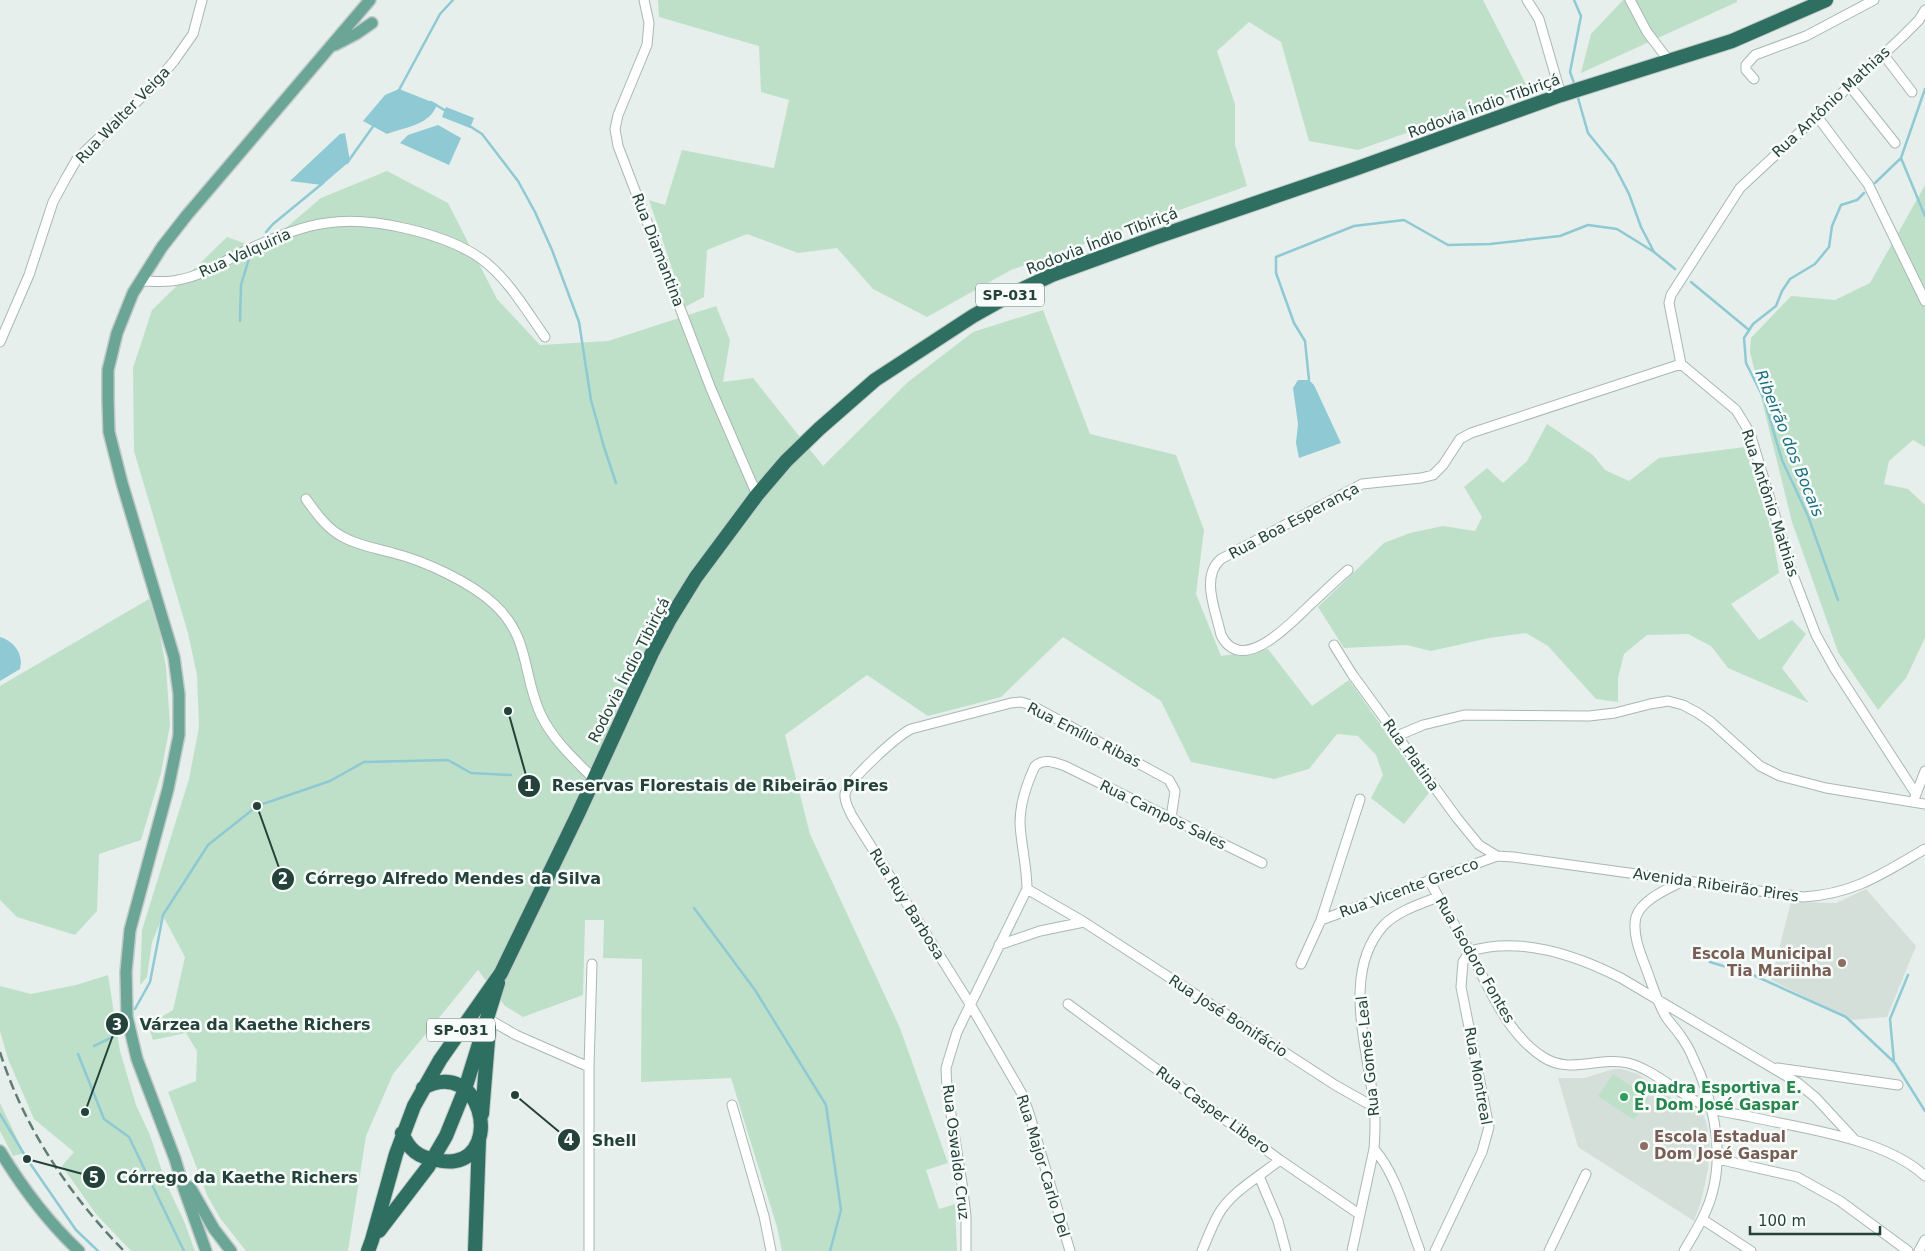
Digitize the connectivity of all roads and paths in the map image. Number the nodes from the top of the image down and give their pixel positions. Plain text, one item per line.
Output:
1 (202, 0) edge
2 (370, 0) edge
3 (644, 0) edge
4 (1527, 0) edge
5 (1630, 0) edge
6 (1826, 0) edge
7 (1874, 0) edge
8 (1925, 10) edge
9 (372, 23) dead end
10 (329, 48) junction
11 (1883, 54) junction
12 (1669, 61) junction
13 (1754, 79) dead end
14 (1849, 85) junction
15 (1912, 92) dead end
16 (1561, 95) junction
17 (1816, 115) junction
18 (1895, 142) dead end
19 (140, 281) junction
20 (1925, 300) edge
21 (545, 337) dead end
22 (0, 342) edge
23 (1681, 364) junction
24 (757, 495) junction
25 (306, 499) dead end
26 (1348, 570) dead end
27 (1334, 645) dead end
28 (1397, 736) junction
29 (1925, 771) edge
30 (594, 779) junction
31 (1914, 798) junction
32 (1360, 799) dead end
33 (846, 802) joint
34 (1925, 804) edge
35 (1171, 818) junction
36 (1925, 849) edge
37 (1497, 856) junction
38 (1262, 863) dead end
39 (1429, 880) junction
40 (1684, 881) junction
41 (1027, 889) junction
42 (1438, 897) junction
43 (1321, 920) junction
44 (1084, 922) junction
45 (1000, 945) junction
46 (1470, 952) junction
47 (592, 964) dead end
48 (1301, 964) dead end
49 (501, 973) junction
50 (1659, 1001) junction
51 (492, 1002) junction
52 (970, 1004) junction
53 (1068, 1004) dead end
54 (490, 1020) junction
55 (488, 1035) junction
56 (516, 1035) junction
57 (589, 1067) junction
58 (1774, 1068) junction
59 (446, 1081) junction
60 (1898, 1085) dead end
61 (423, 1088) junction
62 (465, 1089) junction
63 (732, 1105) dead end
64 (1374, 1107) junction
65 (458, 1108) junction
66 (1711, 1109) junction
67 (481, 1118) junction
68 (402, 1133) junction
69 (446, 1136) junction
70 (480, 1136) junction
71 (1854, 1139) junction
72 (1374, 1149) junction
73 (0, 1151) edge
74 (416, 1154) junction
75 (175, 1159) junction
76 (1718, 1159) junction
77 (433, 1160) junction
78 (1280, 1160) junction
79 (453, 1161) junction
80 (1586, 1174) dead end
81 (1259, 1176) junction
82 (1925, 1176) edge
83 (419, 1180) junction
84 (478, 1188) junction
85 (1359, 1214) junction
86 (1702, 1219) junction
87 (1925, 1240) edge
88 (370, 1246) edge
89 (79, 1251) edge
90 (206, 1251) edge
91 (231, 1251) edge
92 (475, 1251) edge
93 (589, 1251) edge
94 (771, 1251) edge
95 (966, 1251) edge
96 (1070, 1251) edge
97 (1202, 1251) edge
98 (1286, 1251) edge
99 (1352, 1251) edge
100 (1420, 1251) edge
101 (1436, 1251) edge
102 (1549, 1251) edge
103 (1684, 1251) edge
104 (1751, 1251) edge
105 (1908, 1251) edge
106 (1919, 1251) edge

1 - 22 street, Rua Walter Veiga
2 - 10 main road
3 - 24 street, Rua Diamantina
4 - 16 street
5 - 12 street
6 - 12 highway, Rodovia Índio Tibiriçá / SP-031
7 - 13 street
8 - 11 street, Rua Antônio Mathias
9 - 10 main road
10 - 19 main road
11 - 14 street, Rua Antônio Mathias
11 - 15 street
12 - 16 highway, Rodovia Índio Tibiriçá / SP-031
14 - 17 street, Rua Antônio Mathias
14 - 18 street
16 - 24 highway, Rodovia Índio Tibiriçá / SP-031
17 - 20 street
17 - 23 street, Rua Antônio Mathias
19 - 21 street, Rua Valquiria
19 - 75 main road
23 - 26 street, Rua Boa Esperança
23 - 31 street, Rua Antônio Mathias
24 - 30 highway, Rodovia Índio Tibiriçá / SP-031
25 - 30 street
27 - 28 street, Rua Platina
28 - 31 street
28 - 37 street, Rua Platina
29 - 31 street
30 - 49 highway, Rodovia Índio Tibiriçá / SP-031
31 - 34 street
32 - 43 street
33 - 35 street, Rua Emílio Ribas
33 - 52 street, Rua Ruy Barbosa
35 - 38 street, Rua Campos Sales
35 - 41 street, Rua Campos Sales
36 - 40 street, Avenida Ribeirão Pires
37 - 39 street, Rua Vicente Grecco
37 - 40 street, Avenida Ribeirão Pires
39 - 42 street, Rua Isodoro Fontes
39 - 43 street, Rua Vicente Grecco
40 - 50 street
41 - 44 street, Rua José Bonifácio
41 - 45 street, Rua Oswaldo Cruz
42 - 46 street, Rua Isodoro Fontes
42 - 64 street, Rua Gomes Leal
43 - 48 street
44 - 45 street
44 - 64 street, Rua José Bonifácio
45 - 52 street, Rua Oswaldo Cruz
46 - 50 street
46 - 66 street, Rua Isodoro Fontes
46 - 101 street, Rua Montreal
47 - 57 street
49 - 51 highway, Rodovia Índio Tibiriçá / SP-031
49 - 61 highway, Rodovia Índio Tibiriçá / SP-031
50 - 58 street
50 - 66 street
51 - 54 highway
51 - 62 highway, Rodovia Índio Tibiriçá / SP-031
52 - 95 street, Rua Oswaldo Cruz
52 - 96 street, Rua Major Carlo Del
53 - 78 street, Rua Casper Libero
54 - 55 highway
54 - 56 street
55 - 56 street
55 - 67 highway
56 - 57 street
57 - 93 street
58 - 60 street
58 - 71 street
59 - 61 highway
59 - 62 highway
59 - 65 highway
61 - 68 highway, Rodovia Índio Tibiriçá / SP-031
62 - 65 highway, Rodovia Índio Tibiriçá / SP-031
62 - 67 highway
63 - 94 street
64 - 72 street, Rua Gomes Leal
65 - 69 highway, Rodovia Índio Tibiriçá / SP-031
66 - 71 street, Rua Isodoro Fontes
66 - 76 street
67 - 70 highway
68 - 74 highway
68 - 88 highway, Rodovia Índio Tibiriçá / SP-031
69 - 74 highway
69 - 77 highway, Rodovia Índio Tibiriçá / SP-031
70 - 79 highway
70 - 84 highway
71 - 82 street
72 - 85 street, Rua Gomes Leal
72 - 100 street
73 - 89 main road
74 - 77 highway
75 - 90 main road
75 - 91 main road
76 - 86 street
76 - 105 street
77 - 79 highway
77 - 83 highway, Rodovia Índio Tibiriçá / SP-031
78 - 81 street
78 - 85 street, Rua Casper Libero
79 - 83 highway
79 - 84 highway
80 - 102 street
81 - 97 street
81 - 98 street
83 - 88 highway, Rodovia Índio Tibiriçá / SP-031
84 - 92 highway
85 - 99 street, Rua Gomes Leal
86 - 103 street
86 - 104 street
87 - 106 street

